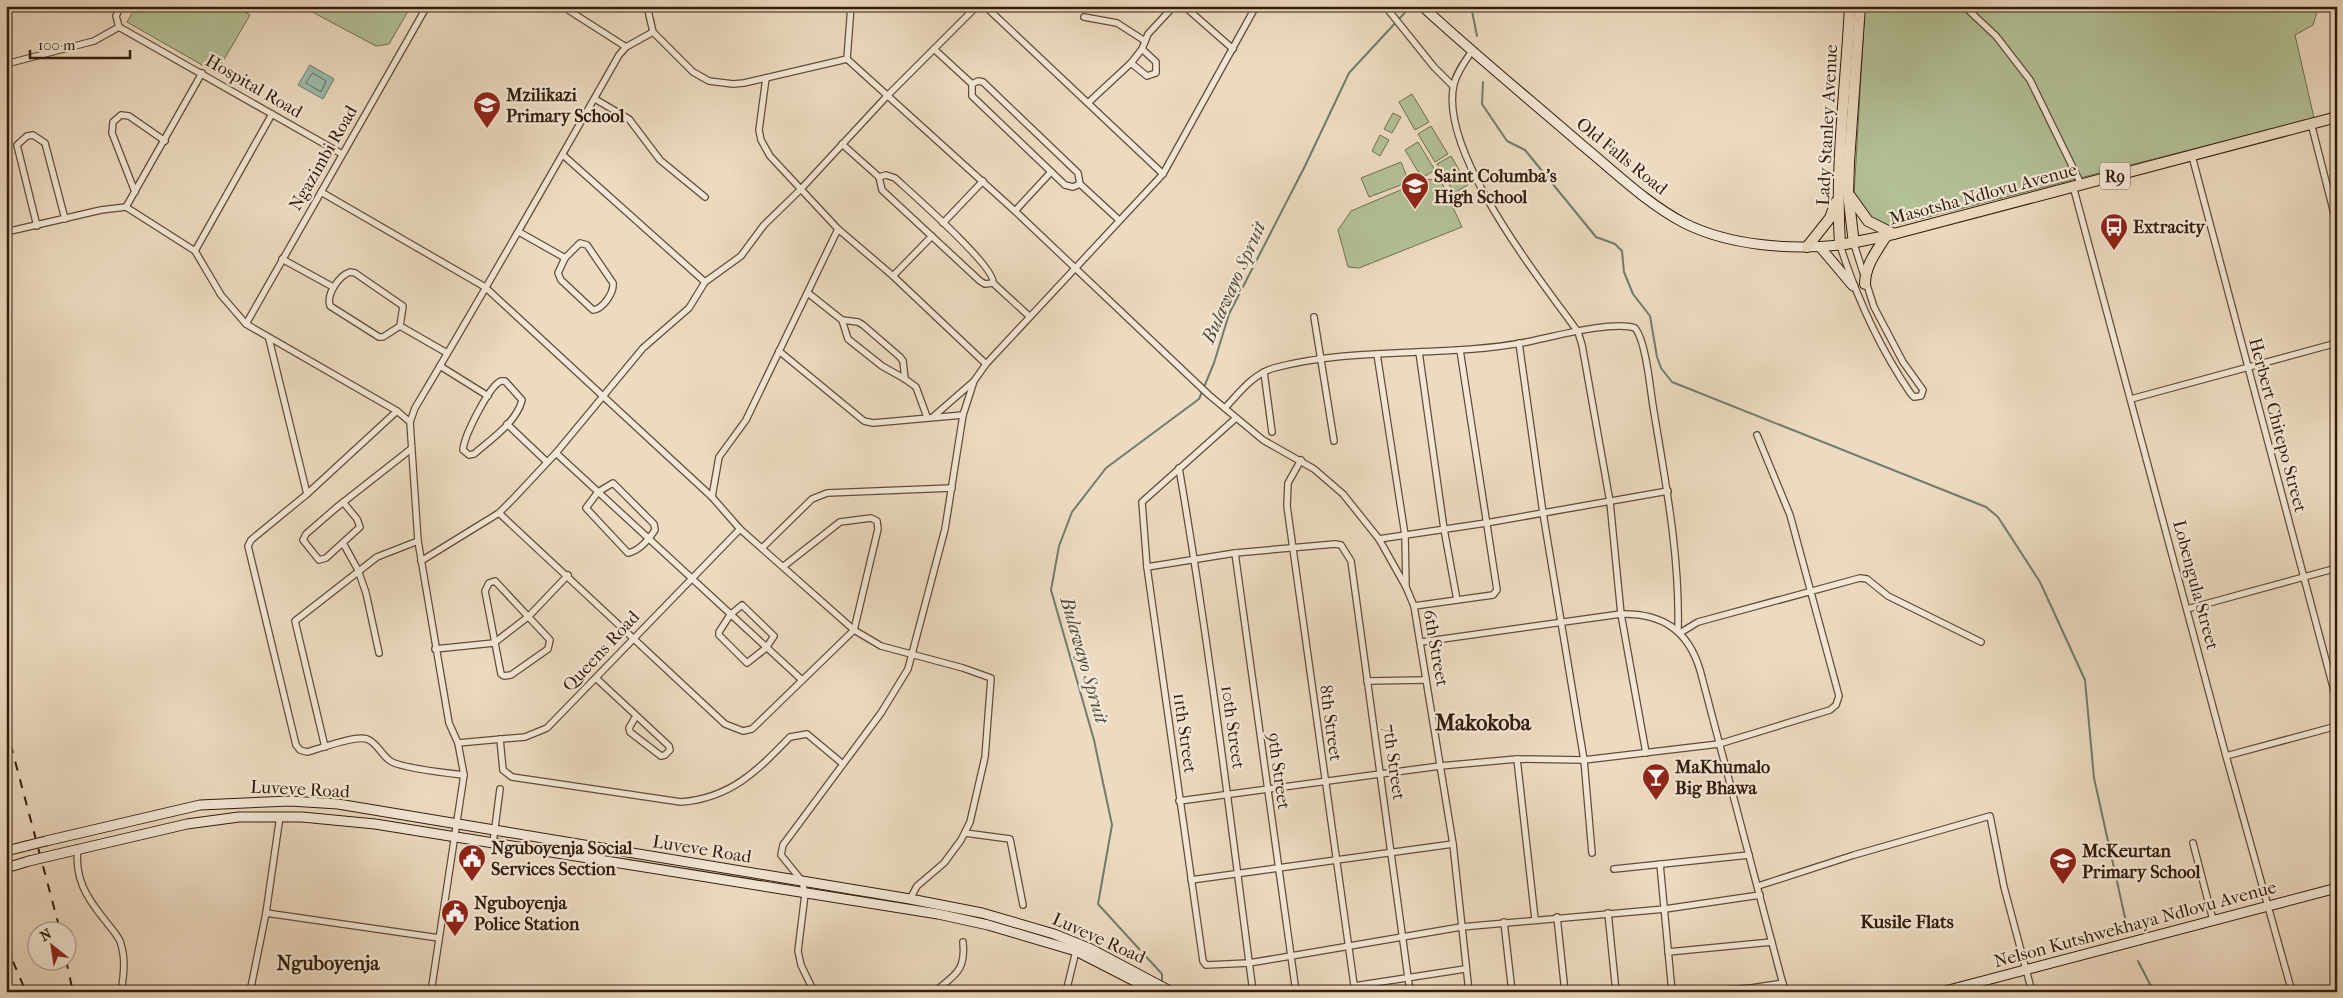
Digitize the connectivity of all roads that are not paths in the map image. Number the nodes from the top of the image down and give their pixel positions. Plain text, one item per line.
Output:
1 (121, 6) edge
2 (427, 6) edge
3 (562, 6) edge
4 (647, 6) edge
5 (851, 6) edge
6 (985, 6) edge
7 (1174, 6) edge
8 (1184, 6) edge
9 (1256, 6) edge
10 (1385, 6) edge
11 (1422, 6) edge
12 (1850, 6) edge
13 (1860, 6) edge
14 (1964, 6) edge
15 (976, 7) edge
16 (1084, 17) dead end
17 (118, 27) junction
18 (653, 32) junction
19 (1145, 41) junction
20 (626, 47) junction
21 (934, 49) junction
22 (1142, 49) junction
23 (1232, 49) junction
24 (1472, 51) junction
25 (847, 59) junction
26 (1131, 63) junction
27 (6, 64) edge
28 (202, 73) junction
29 (766, 78) junction
30 (972, 84) junction
31 (1453, 86) junction
32 (887, 96) junction
33 (595, 99) junction
34 (1089, 102) junction
35 (272, 114) junction
36 (2337, 117) edge
37 (2311, 123) junction
38 (165, 141) junction
39 (842, 144) junction
40 (342, 154) junction
41 (563, 154) junction
42 (2192, 156) junction
43 (1051, 172) junction
44 (1163, 174) junction
45 (879, 177) junction
46 (983, 181) junction
47 (1080, 184) junction
48 (2077, 185) junction
49 (800, 190) junction
50 (134, 192) junction
51 (321, 192) junction
52 (1848, 193) junction
53 (705, 197) dead end
54 (1837, 198) junction
55 (126, 207) junction
56 (1016, 211) junction
57 (65, 219) junction
58 (1119, 220) junction
59 (944, 223) junction
60 (2337, 225) edge
61 (37, 226) junction
62 (838, 229) junction
63 (6, 232) edge
64 (519, 232) junction
65 (1890, 235) junction
66 (932, 236) junction
67 (1854, 244) junction
68 (1840, 245) junction
69 (1807, 247) junction
70 (1820, 247) junction
71 (195, 251) junction
72 (565, 258) junction
73 (282, 259) junction
74 (1074, 268) junction
75 (893, 276) junction
76 (705, 282) junction
77 (993, 283) junction
78 (1865, 284) junction
79 (1853, 286) junction
80 (333, 287) junction
81 (485, 287) junction
82 (808, 293) junction
83 (1029, 316) junction
84 (1314, 318) dead end
85 (842, 320) junction
86 (246, 324) junction
87 (400, 326) junction
88 (1578, 332) junction
89 (269, 339) junction
90 (2337, 343) edge
91 (1519, 344) junction
92 (1460, 350) junction
93 (779, 351) junction
94 (1419, 352) junction
95 (447, 353) junction
96 (1377, 354) junction
97 (1321, 358) junction
98 (986, 364) junction
99 (440, 366) junction
100 (2247, 367) junction
101 (1264, 372) junction
102 (905, 379) junction
103 (974, 381) junction
104 (488, 396) junction
105 (604, 396) junction
106 (2130, 399) junction
107 (1225, 408) junction
108 (397, 411) junction
109 (963, 415) junction
110 (934, 416) junction
111 (927, 417) junction
112 (1236, 418) junction
113 (410, 422) junction
114 (507, 424) junction
115 (1272, 432) dead end
116 (1758, 435) dead end
117 (1334, 441) dead end
118 (411, 449) junction
119 (556, 453) junction
120 (1300, 460) junction
121 (547, 462) junction
122 (1179, 468) junction
123 (952, 488) junction
124 (1668, 491) junction
125 (598, 492) junction
126 (307, 494) junction
127 (712, 497) junction
128 (343, 502) junction
129 (1610, 502) junction
130 (499, 513) junction
131 (1543, 513) junction
132 (1486, 523) junction
133 (740, 529) junction
134 (1444, 529) junction
135 (1405, 536) junction
136 (650, 538) junction
137 (1379, 539) junction
138 (418, 541) junction
139 (342, 543) junction
140 (762, 548) junction
141 (1292, 548) junction
142 (1235, 553) junction
143 (1195, 559) junction
144 (421, 561) junction
145 (784, 566) junction
146 (1147, 567) junction
147 (2337, 568) edge
148 (358, 570) junction
149 (568, 575) junction
150 (692, 577) junction
151 (2303, 577) junction
152 (1406, 588) junction
153 (1810, 591) junction
154 (1457, 600) junction
155 (1414, 606) junction
156 (2187, 609) junction
157 (1621, 614) junction
158 (730, 615) junction
159 (529, 616) junction
160 (1561, 623) junction
161 (854, 630) junction
162 (1679, 632) junction
163 (634, 638) junction
164 (1421, 642) junction
165 (1981, 642) dead end
166 (494, 643) junction
167 (766, 648) junction
168 (435, 649) junction
169 (379, 653) dead end
170 (913, 656) junction
171 (596, 678) junction
172 (802, 680) junction
173 (1426, 680) junction
174 (1367, 681) junction
175 (2337, 702) edge
176 (636, 716) junction
177 (2337, 726) edge
178 (500, 738) junction
179 (458, 743) junction
180 (1719, 744) junction
181 (325, 747) junction
182 (1646, 753) junction
183 (2226, 756) junction
184 (1517, 758) junction
185 (1584, 760) junction
186 (843, 764) junction
187 (1440, 766) junction
188 (1381, 773) junction
189 (464, 775) junction
190 (1324, 782) junction
191 (500, 790) dead end
192 (1267, 790) junction
193 (1228, 795) junction
194 (1180, 801) junction
195 (280, 816) junction
196 (458, 825) junction
197 (495, 831) junction
198 (965, 833) junction
199 (455, 837) junction
200 (493, 843) junction
201 (2193, 843) dead end
202 (1452, 844) junction
203 (78, 848) junction
204 (6, 851) edge
205 (1592, 852) dead end
206 (1390, 853) junction
207 (1749, 855) junction
208 (1335, 860) junction
209 (1660, 864) junction
210 (6, 868) edge
211 (1277, 868) junction
212 (1614, 869) dead end
213 (1239, 874) junction
214 (1191, 880) junction
215 (802, 881) junction
216 (1758, 886) junction
217 (2337, 888) edge
218 (805, 894) junction
219 (1760, 895) junction
220 (910, 899) junction
221 (1023, 905) dead end
222 (2268, 906) junction
223 (1665, 908) junction
224 (266, 913) junction
225 (1608, 913) junction
226 (1557, 917) junction
227 (1535, 919) junction
228 (2213, 920) junction
229 (1504, 922) junction
230 (1461, 927) junction
231 (1402, 937) junction
232 (439, 938) junction
233 (963, 942) dead end
234 (1772, 942) junction
235 (1348, 945) junction
236 (1076, 951) junction
237 (1668, 952) junction
238 (1291, 956) junction
239 (1249, 963) junction
240 (1466, 969) junction
241 (2026, 969) junction
242 (1409, 979) junction
243 (1782, 983) junction
244 (1354, 989) edge
245 (814, 990) edge
246 (1155, 991) edge
247 (121, 992) edge
248 (250, 992) edge
249 (431, 992) edge
250 (805, 992) edge
251 (934, 992) edge
252 (1066, 992) edge
253 (1172, 992) edge
254 (1253, 992) edge
255 (1296, 992) edge
256 (1410, 992) edge
257 (1469, 992) edge
258 (1512, 992) edge
259 (1565, 992) edge
260 (1616, 992) edge
261 (1672, 992) edge
262 (1700, 992) edge
263 (1785, 992) edge
264 (1941, 992) edge
265 (2032, 992) edge
266 (2292, 992) edge

1 - 17 street
2 - 40 street, Ngazimbi Road
3 - 20 street
4 - 18 street
5 - 25 street
6 - 34 street
7 - 19 street
8 - 23 street
9 - 23 street
10 - 31 street
11 - 24 street, Old Falls Road
12 - 54 highway, Lady Stanley Avenue
13 - 52 highway, Lady Stanley Avenue
14 - 48 street, Lobengula Street
15 - 21 street
16 - 19 street
17 - 27 street
17 - 28 street, Hospital Road
18 - 20 street
18 - 29 street
19 - 22 street
20 - 33 street
21 - 30 street
21 - 32 street
22 - 26 street
22 - 26 street
23 - 44 street
24 - 31 street
24 - 69 street, Old Falls Road
25 - 29 street
25 - 32 street, 6th Street
26 - 34 street
28 - 35 street, Hospital Road
28 - 38 street
29 - 49 street
30 - 43 street
30 - 47 street
31 - 88 street
32 - 39 street
32 - 46 street, 6th Street
33 - 41 street
33 - 53 street
34 - 44 street
35 - 40 street, Hospital Road
35 - 71 street
36 - 37 highway, Masotsha Ndlovu Avenue / R9
37 - 42 highway, Masotsha Ndlovu Avenue / R9
37 - 60 street
38 - 50 street
38 - 50 street
39 - 45 street
39 - 49 street
40 - 51 street, Ngazimbi Road
41 - 64 street
41 - 76 street
42 - 48 highway, Masotsha Ndlovu Avenue / R9
42 - 100 street, Herbert Chitepo Street
43 - 47 street
43 - 56 street
44 - 58 street
45 - 59 street
45 - 66 street
46 - 56 street, 6th Street
46 - 59 street
47 - 58 street
48 - 65 highway, Masotsha Ndlovu Avenue / R9
48 - 106 street, Lobengula Street
49 - 62 street
49 - 76 street
50 - 55 street
51 - 73 street, Ngazimbi Road
51 - 81 street
52 - 65 highway
52 - 67 highway, Lady Stanley Avenue
54 - 68 highway, Lady Stanley Avenue
54 - 69 highway
55 - 57 street
55 - 71 street
56 - 74 street, 6th Street
57 - 61 street
57 - 61 street
58 - 74 street
59 - 77 street
61 - 63 street
62 - 75 street
62 - 82 street
64 - 72 street
64 - 81 street
65 - 67 highway, Masotsha Ndlovu Avenue / R9
65 - 78 highway
66 - 75 street
66 - 77 street
67 - 68 highway, Masotsha Ndlovu Avenue / R9
67 - 78 street
68 - 70 street, Old Falls Road
68 - 79 street
69 - 70 street, Old Falls Road
70 - 79 street
71 - 86 street
72 - 72 street
73 - 80 street
73 - 86 street, Ngazimbi Road
74 - 83 street
74 - 107 street, 6th Street
75 - 98 street
76 - 105 street
77 - 83 street
78 - 79 street
80 - 87 street
80 - 87 street
81 - 95 street
81 - 105 street
82 - 85 street
82 - 93 street
83 - 98 street
84 - 97 street
85 - 102 street
85 - 102 street
86 - 89 street
87 - 95 street
88 - 91 street
88 - 124 street
88 - 129 street
89 - 108 street
89 - 126 street
90 - 100 street
91 - 92 street
91 - 131 street
92 - 94 street
92 - 132 street
93 - 111 street
93 - 127 street
94 - 96 street
94 - 134 street
95 - 99 street
96 - 97 street
96 - 135 street
97 - 101 street
97 - 117 street
98 - 103 street
99 - 104 street
99 - 113 street
100 - 106 street
100 - 151 street, Herbert Chitepo Street
101 - 107 street
101 - 115 street
102 - 111 street
103 - 109 street
103 - 110 street
104 - 114 street
104 - 114 street
105 - 119 street
105 - 127 street
106 - 156 street, Lobengula Street
107 - 112 street, 6th Street
108 - 113 street
108 - 126 street
109 - 110 street
109 - 123 street
110 - 111 street
112 - 120 street, 6th Street
112 - 122 street
113 - 118 street
114 - 121 street
116 - 153 street
118 - 128 street
118 - 138 street
119 - 121 street
119 - 125 street
120 - 137 street, 6th Street
120 - 141 street, 8th Street
121 - 130 street
122 - 143 street, 10th Street
122 - 146 street, 11th Street
123 - 140 street
123 - 170 street
124 - 129 street
124 - 162 street
125 - 136 street
125 - 136 street
125 - 136 street
126 - 181 street
127 - 133 street
128 - 139 street
128 - 139 street
129 - 131 street
129 - 157 street
130 - 144 street
130 - 149 street
131 - 132 street
131 - 160 street
132 - 134 street
132 - 154 street
133 - 140 street
133 - 150 street, Queens Road
134 - 135 street
134 - 154 street
135 - 137 street
135 - 152 street
136 - 150 street
137 - 152 street, 6th Street
138 - 144 street
138 - 148 street
139 - 148 street
140 - 145 street
141 - 142 street
141 - 174 street, 7th Street
141 - 190 street, 8th Street
142 - 143 street
142 - 192 street, 9th Street
143 - 146 street
143 - 193 street, 10th Street
144 - 168 street
145 - 161 street
145 - 161 street
146 - 194 street, 11th Street
147 - 151 street
148 - 169 street
148 - 181 street
149 - 159 street
149 - 163 street
150 - 158 street
150 - 163 street, Queens Road
151 - 156 street
151 - 175 street, Herbert Chitepo Street
152 - 155 street, 6th Street
153 - 162 street
153 - 165 street
153 - 180 street
154 - 155 street
155 - 164 street, 6th Street
156 - 183 street, Lobengula Street
157 - 160 street
157 - 162 street
157 - 182 street
158 - 167 street
158 - 167 street
158 - 167 street
159 - 166 street
159 - 166 street
159 - 166 street
160 - 164 street
160 - 185 street
161 - 170 street
161 - 172 street
162 - 180 street
163 - 171 street, Queens Road
163 - 172 street
164 - 173 street, 6th Street
166 - 168 street
167 - 172 street
168 - 179 street
170 - 186 street
170 - 198 street
171 - 176 street
171 - 178 street, Queens Road
173 - 174 street
173 - 187 street, 6th Street
174 - 188 street, 7th Street
176 - 176 street
177 - 183 street
178 - 179 street, Queens Road
178 - 186 street
179 - 189 street
180 - 182 street
180 - 207 street
181 - 189 street
182 - 185 street
183 - 222 street, Lobengula Street
184 - 185 street
184 - 187 street
184 - 227 street
185 - 205 street
186 - 215 street
187 - 188 street
187 - 202 street, 6th Street
188 - 190 street
188 - 206 street, 7th Street
189 - 196 street
190 - 192 street
190 - 208 street, 8th Street
191 - 197 street
192 - 193 street
192 - 211 street, 9th Street
193 - 194 street
193 - 213 street, 10th Street
194 - 214 street, 11th Street
195 - 199 street, Luveve Road
195 - 203 street, Luveve Road
195 - 224 street
196 - 197 street, Luveve Road
196 - 199 street
196 - 204 street, Luveve Road, bridge
197 - 200 street
197 - 215 street, Luveve Road
198 - 220 street
198 - 221 street
199 - 200 street, Luveve Road
199 - 232 street
200 - 218 street, Luveve Road
201 - 228 street
202 - 206 street
202 - 230 street, 6th Street
203 - 210 street, Luveve Road, bridge
203 - 247 street
206 - 208 street
206 - 231 street, 7th Street
207 - 209 street
207 - 216 street
208 - 211 street
208 - 235 street, 8th Street
209 - 212 street
209 - 223 street
211 - 213 street
211 - 238 street, 9th Street
213 - 214 street
213 - 239 street, 10th Street
214 - 239 street, 11th Street
215 - 218 street
215 - 220 street, Luveve Road
216 - 219 street
216 - 241 street
217 - 222 street, Nelson Kutshwekhaya Ndlovu Avenue
218 - 236 street, Luveve Road
218 - 245 street
219 - 223 street
219 - 234 street
220 - 253 street, Luveve Road
222 - 228 street, Nelson Kutshwekhaya Ndlovu Avenue
222 - 266 street, Lobengula Street
223 - 225 street
223 - 237 street
224 - 232 street
224 - 248 street
225 - 226 street
225 - 260 street
226 - 227 street
226 - 259 street
227 - 229 street
228 - 241 street, Nelson Kutshwekhaya Ndlovu Avenue
229 - 230 street
229 - 258 street
230 - 231 street
230 - 240 street, 6th Street
231 - 235 street
231 - 242 street, 7th Street
232 - 249 street
233 - 251 street
234 - 237 street
234 - 243 street
235 - 238 street
235 - 244 street, 8th Street
236 - 246 street, Luveve Road
236 - 252 street
237 - 261 street
238 - 239 street
238 - 255 street, 9th Street
239 - 254 street, 10th Street
240 - 242 street
240 - 257 street, 6th Street
241 - 264 street, Nelson Kutshwekhaya Ndlovu Avenue
241 - 265 street
242 - 244 street
242 - 256 street, 7th Street
243 - 262 street
243 - 263 street
245 - 250 street

